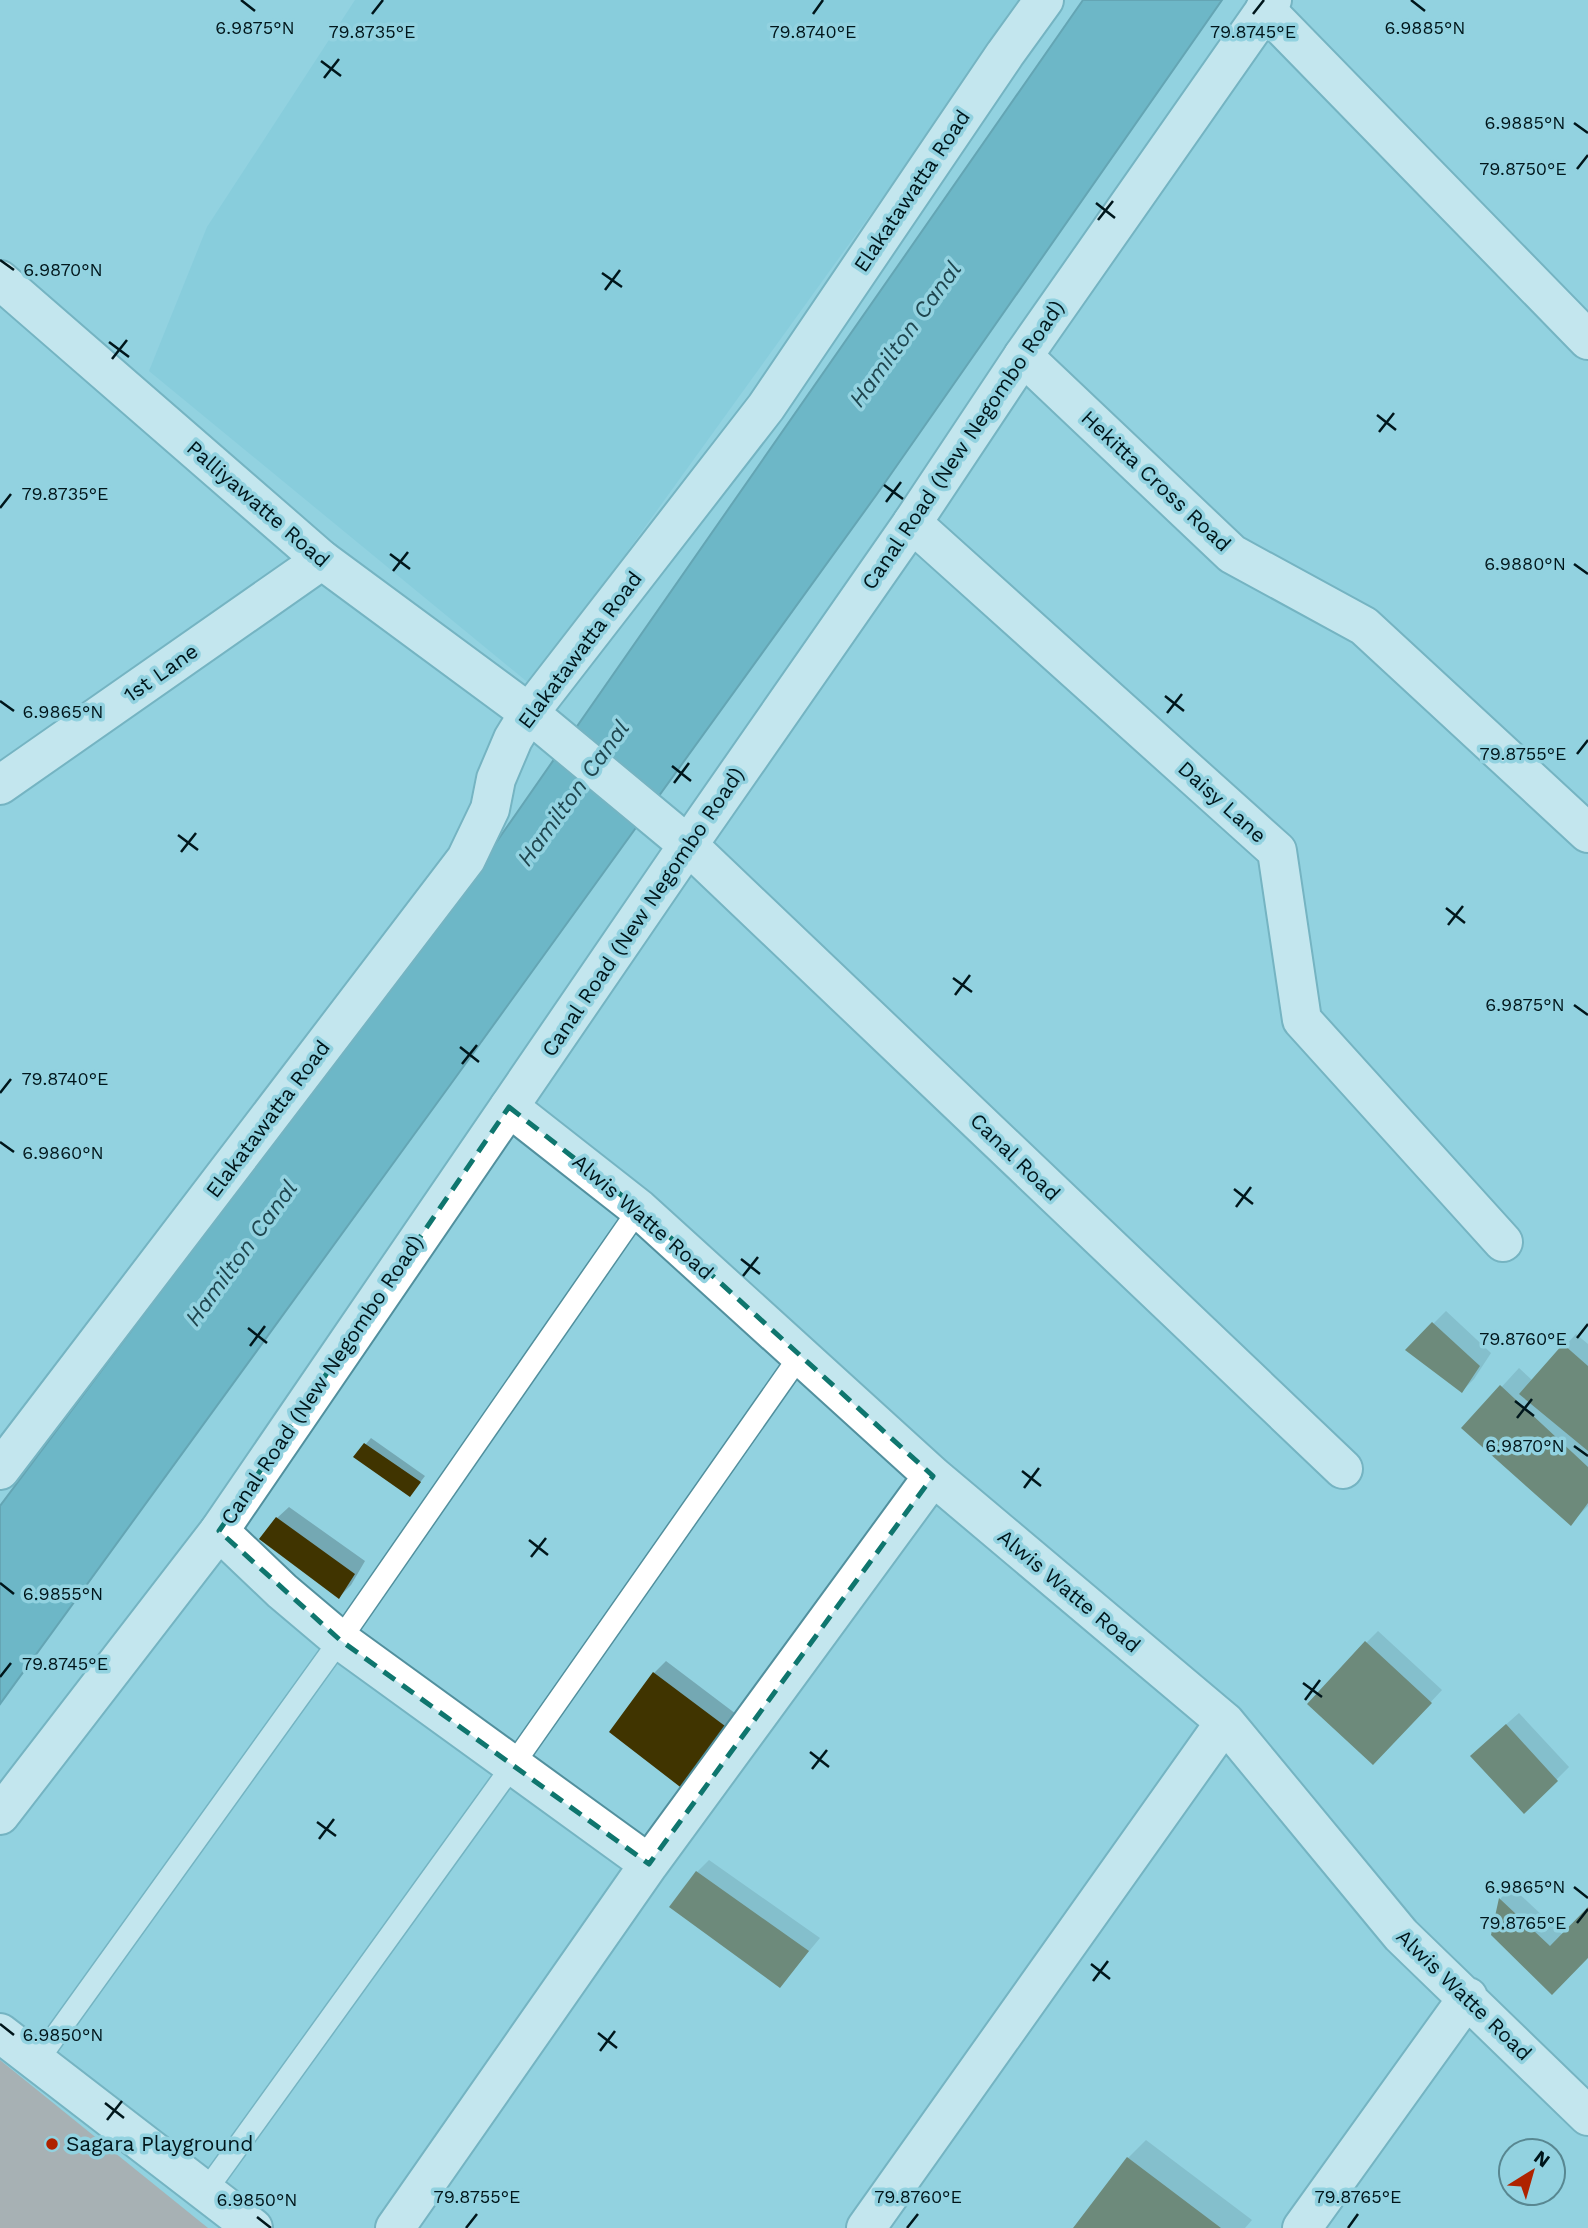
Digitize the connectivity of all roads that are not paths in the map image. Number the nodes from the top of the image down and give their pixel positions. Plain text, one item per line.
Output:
1 (1044, 0) edge
2 (1268, 5) edge
3 (0, 280) edge
4 (1588, 340) edge
5 (1023, 356) junction
6 (912, 523) junction
7 (322, 560) junction
8 (529, 713) junction
9 (0, 785) edge
10 (1588, 834) edge
11 (688, 845) junction
12 (509, 1107) junction
13 (639, 1209) junction
14 (1503, 1242) dead end
15 (799, 1357) junction
16 (1343, 1469) dead end
17 (0, 1470) edge
18 (933, 1476) junction
19 (219, 1531) junction
20 (340, 1640) junction
21 (1225, 1722) junction
22 (513, 1765) junction
23 (0, 1815) edge
24 (649, 1864) junction
25 (1468, 1997) junction
26 (0, 2033) edge
27 (38, 2060) junction
28 (1588, 2116) edge
29 (205, 2192) junction
30 (253, 2228) edge
31 (396, 2228) edge
32 (866, 2228) edge
33 (1302, 2228) edge

1 - 8 street, Elakatawatta Road
2 - 4 street
2 - 5 street, Canal Road (New Negombo Road)
3 - 7 street, Palliyawatte Road
5 - 6 street, Canal Road (New Negombo Road)
5 - 10 street, Hekitta Cross Road
6 - 11 street, Canal Road (New Negombo Road)
6 - 14 street, Daisy Lane
7 - 8 street, Palliyawatte Road
7 - 9 street, 1st Lane
8 - 11 street, Palliyawatte Road
8 - 17 street, Elakatawatta Road
11 - 12 street, Canal Road (New Negombo Road)
11 - 16 street, Canal Road
12 - 13 street, Alwis Watte Road
12 - 19 street, Canal Road (New Negombo Road)
13 - 15 street, Alwis Watte Road
13 - 20 lane
15 - 18 street, Alwis Watte Road
15 - 22 lane
18 - 21 street, Alwis Watte Road
18 - 24 street
19 - 20 street
19 - 23 street, Canal Road (New Negombo Road)
20 - 22 street
20 - 27 lane
21 - 25 street, Alwis Watte Road
21 - 32 street
22 - 24 street
22 - 29 lane
24 - 31 street
25 - 28 street, Alwis Watte Road
25 - 33 street
26 - 27 street
27 - 29 street
29 - 30 street

